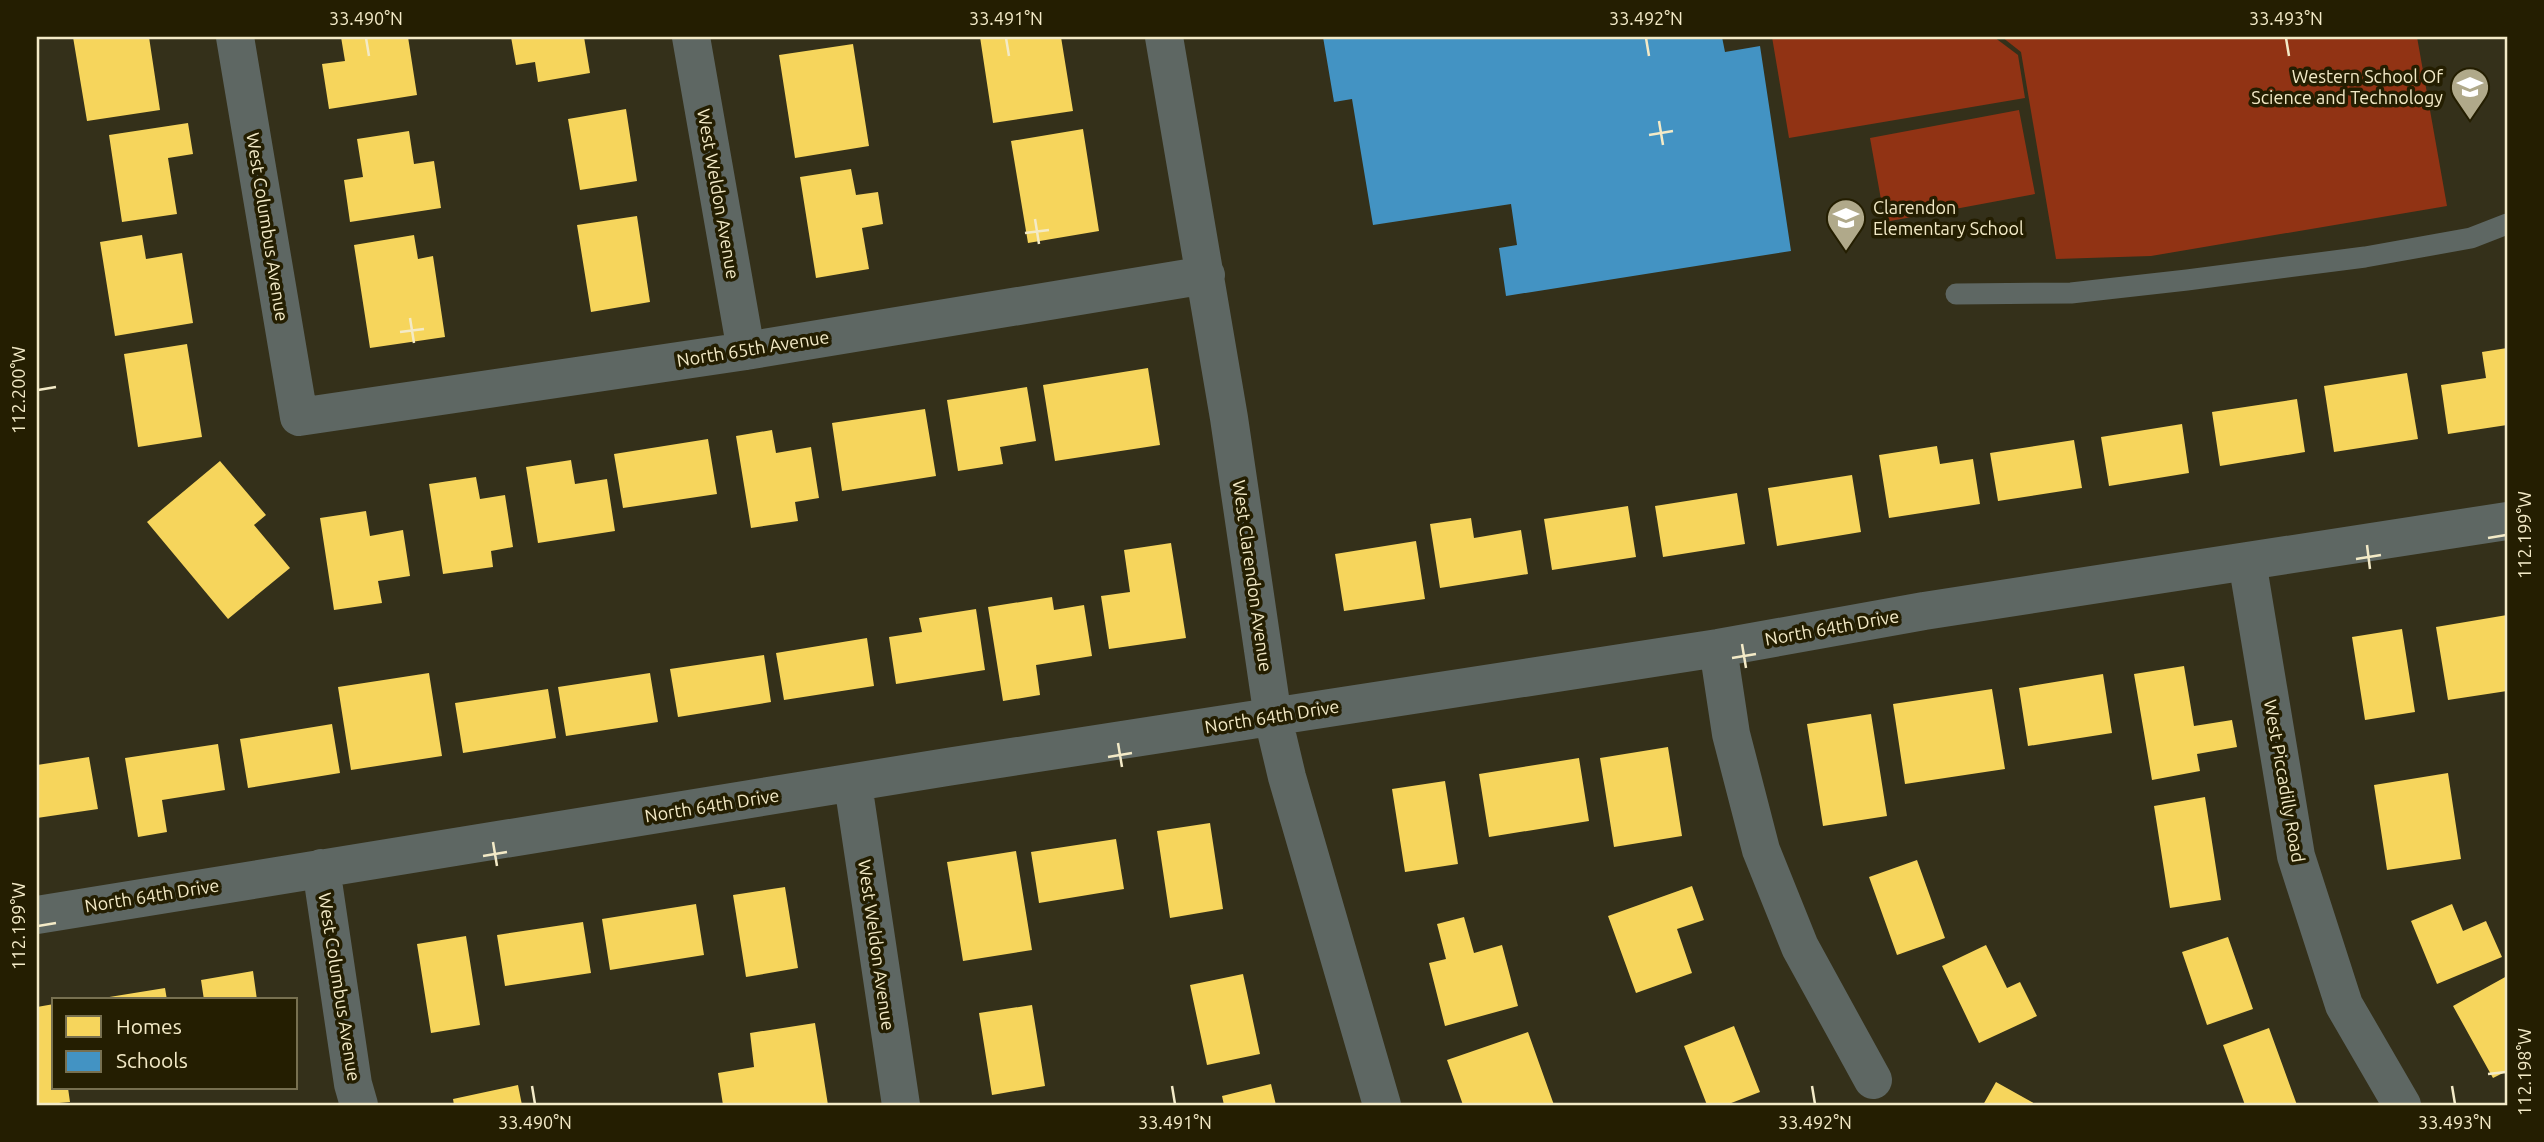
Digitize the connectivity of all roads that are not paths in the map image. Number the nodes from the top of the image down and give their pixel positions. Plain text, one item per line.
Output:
1 (235, 37) edge
2 (691, 37) edge
3 (1164, 37) edge
4 (2507, 224) edge
5 (1206, 275) junction
6 (1956, 294) dead end
7 (746, 351) junction
8 (299, 417) joint
9 (2507, 521) edge
10 (2247, 561) junction
11 (1718, 648) junction
12 (1273, 718) junction
13 (853, 784) junction
14 (321, 869) junction
15 (37, 915) edge
16 (1873, 1080) dead end
17 (359, 1105) edge
18 (901, 1105) edge
19 (1382, 1105) edge
20 (2402, 1105) edge

1 - 8 street, West Columbus Avenue
2 - 7 street, West Weldon Avenue
3 - 5 street, West Clarendon Avenue
4 - 6 lane
5 - 7 street, North 65th Avenue
5 - 12 street, West Clarendon Avenue
7 - 8 street, North 65th Avenue
9 - 10 street, North 64th Drive
10 - 11 street, North 64th Drive
10 - 20 street, West Piccadilly Road
11 - 12 street, North 64th Drive
11 - 16 street
12 - 13 street, North 64th Drive
12 - 19 street, West Clarendon Avenue
13 - 14 street, North 64th Drive
13 - 18 street, West Weldon Avenue
14 - 15 street, North 64th Drive
14 - 17 street, West Columbus Avenue

